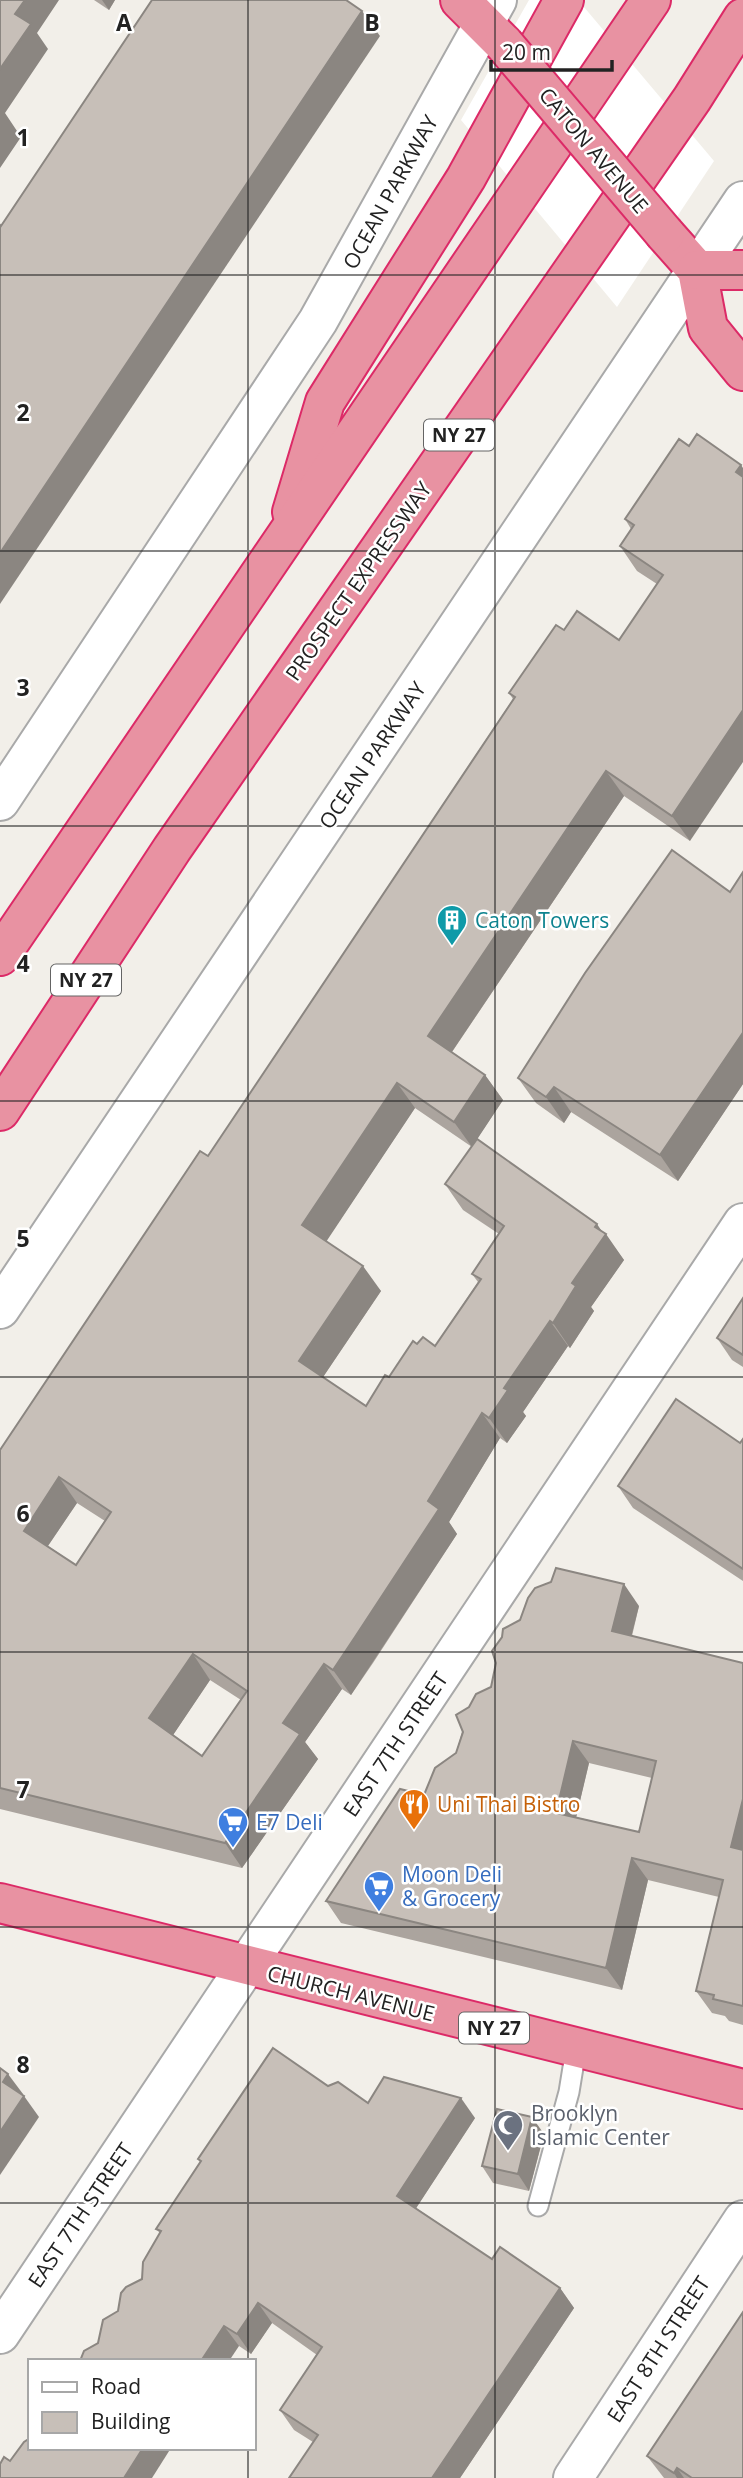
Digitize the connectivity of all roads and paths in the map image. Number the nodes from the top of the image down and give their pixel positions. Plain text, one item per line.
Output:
1 (564, 0) edge
2 (651, 0) edge
3 (486, 16) edge
4 (743, 18) edge
5 (743, 201) edge
6 (697, 270) junction
7 (743, 270) edge
8 (743, 371) edge
9 (281, 547) junction
10 (0, 801) edge
11 (0, 956) edge
12 (0, 1111) edge
13 (743, 1223) edge
14 (0, 1309) edge
15 (0, 1903) edge
16 (246, 1967) junction
17 (576, 2049) junction
18 (743, 2089) edge
19 (538, 2206) dead end
20 (743, 2220) edge
21 (0, 2334) edge
22 (573, 2478) edge

1 - 9 highway
2 - 9 highway
3 - 6 highway, CATON AVENUE, bridge
3 - 10 street, OCEAN PARKWAY
4 - 12 highway, PROSPECT EXPRESSWAY / NY 27
5 - 6 street, OCEAN PARKWAY
6 - 7 highway
6 - 8 highway
6 - 14 street, OCEAN PARKWAY
9 - 11 highway
13 - 16 street, EAST 7TH STREET
15 - 16 highway, CHURCH AVENUE / NY 27
16 - 17 highway, CHURCH AVENUE / NY 27
16 - 21 street, EAST 7TH STREET
17 - 18 highway, CHURCH AVENUE / NY 27
17 - 19 lane
20 - 22 street, EAST 8TH STREET

